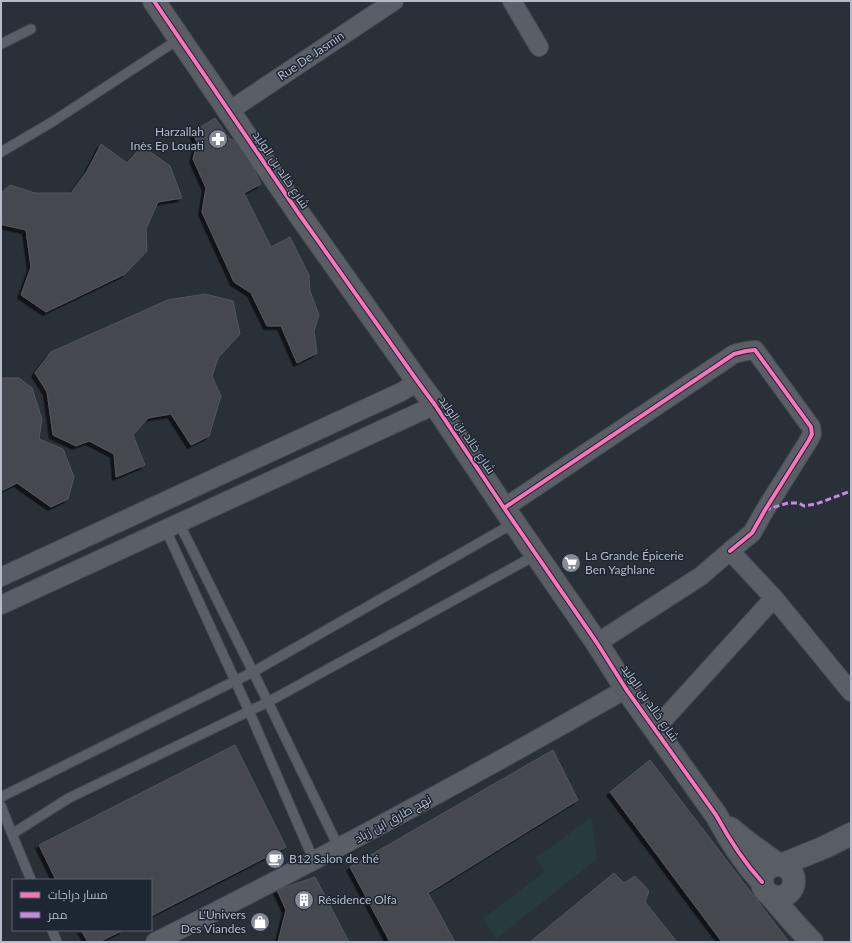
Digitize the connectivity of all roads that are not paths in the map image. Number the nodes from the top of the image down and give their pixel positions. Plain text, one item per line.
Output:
1 (154, 1) edge
2 (394, 1) edge
3 (512, 1) edge
4 (31, 29) dead end
5 (179, 39) junction
6 (1, 44) edge
7 (539, 47) dead end
8 (229, 111) junction
9 (1, 152) edge
10 (418, 382) junction
11 (435, 405) junction
12 (509, 516) junction
13 (173, 527) junction
14 (730, 551) junction
15 (536, 555) junction
16 (1, 577) edge
17 (774, 598) junction
18 (1, 605) edge
19 (597, 643) junction
20 (253, 672) junction
21 (234, 680) junction
22 (626, 689) junction
23 (851, 692) edge
24 (268, 702) junction
25 (249, 711) junction
26 (656, 729) junction
27 (1, 797) edge
28 (1, 806) edge
29 (716, 815) junction
30 (12, 834) junction
31 (849, 835) edge
32 (339, 848) junction
33 (314, 861) junction
34 (780, 865) junction
35 (31, 879) edge
36 (792, 887) junction
37 (766, 888) junction
38 (52, 931) edge
39 (162, 940) edge
40 (57, 942) edge
41 (812, 942) edge
42 (817, 942) edge

1 - 5 street, شارع خالد بن الوليد
2 - 8 street, Rue De Jasmin
3 - 7 street
4 - 6 lane
5 - 8 street, شارع خالد بن الوليد
5 - 9 lane
8 - 10 street, شارع خالد بن الوليد
10 - 11 street, شارع خالد بن الوليد
10 - 16 street
11 - 12 street, شارع خالد بن الوليد
11 - 13 street
12 - 14 street
12 - 15 street, شارع خالد بن الوليد
12 - 20 lane
13 - 18 street
13 - 20 lane
13 - 21 lane
14 - 17 street
14 - 19 street
15 - 19 street, شارع خالد بن الوليد
15 - 24 lane
17 - 23 street
17 - 26 street
19 - 22 street, شارع خالد بن الوليد
20 - 21 lane
20 - 24 lane
21 - 25 lane
21 - 27 lane
22 - 26 street, شارع خالد بن الوليد
22 - 32 street, نهج طارق ابن زياد
24 - 25 lane
24 - 32 lane
25 - 30 lane
25 - 33 lane
26 - 29 street, شارع خالد بن الوليد
28 - 30 lane
29 - 34 street, شارع خالد بن الوليد
29 - 37 street, شارع خالد بن الوليد
30 - 35 lane
31 - 34 street
31 - 36 street
32 - 33 street, نهج طارق ابن زياد
33 - 39 street, نهج طارق ابن زياد
34 - 36 street
34 - 37 street
36 - 37 street
36 - 42 street
37 - 41 street, شارع خالد بن الوليد
38 - 40 lane

